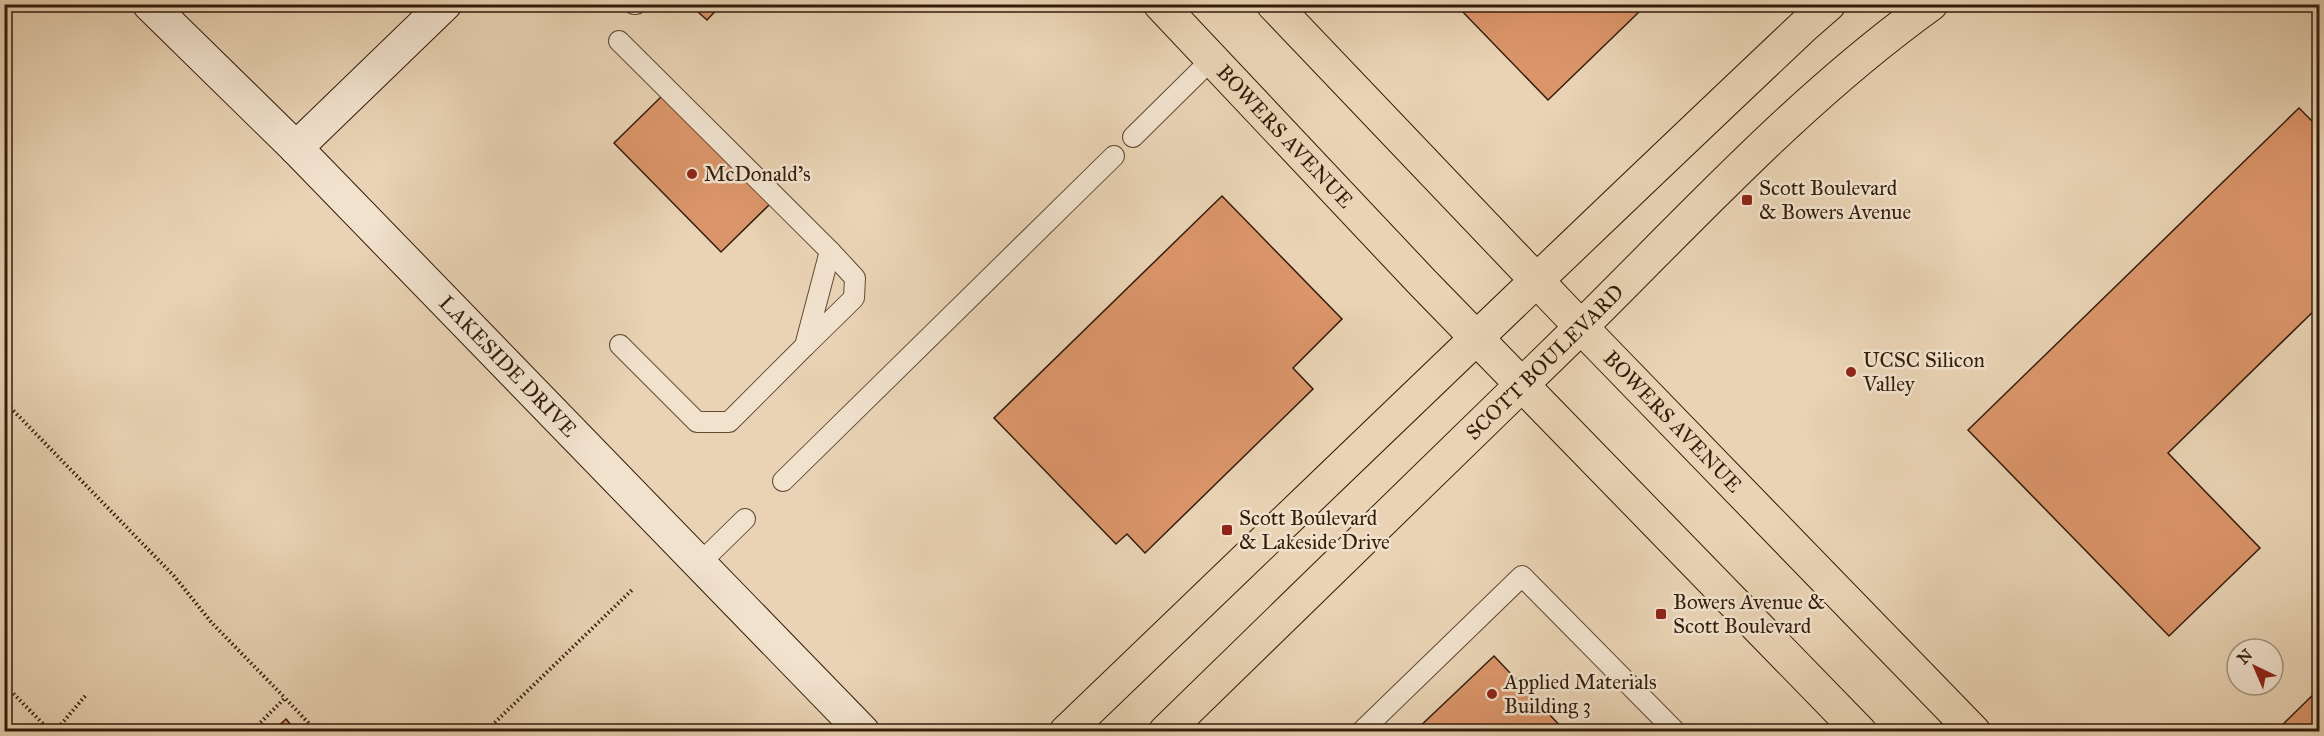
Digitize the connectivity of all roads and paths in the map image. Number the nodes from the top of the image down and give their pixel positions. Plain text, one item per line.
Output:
1 (149, 4) edge
2 (444, 4) edge
3 (1160, 4) edge
4 (1273, 4) edge
5 (1829, 4) edge
6 (1931, 4) edge
7 (619, 41) dead end
8 (1212, 59) junction
9 (1133, 137) dead end
10 (296, 148) junction
11 (1114, 156) dead end
12 (830, 251) junction
13 (1538, 279) junction
14 (1581, 327) junction
15 (1478, 337) junction
16 (620, 345) dead end
17 (805, 346) junction
18 (1522, 384) junction
19 (4, 401) edge
20 (783, 481) dead end
21 (744, 519) dead end
22 (700, 563) junction
23 (633, 590) dead end
24 (4, 684) edge
25 (86, 695) dead end
26 (285, 698) junction
27 (51, 732) edge
28 (60, 732) edge
29 (251, 732) edge
30 (317, 732) edge
31 (485, 732) edge
32 (863, 732) edge
33 (1066, 732) edge
34 (1165, 732) edge
35 (1361, 732) edge
36 (1676, 732) edge
37 (1860, 732) edge
38 (1974, 732) edge

1 - 10 street, LAKESIDE DRIVE
2 - 10 street
3 - 8 main road, BOWERS AVENUE
4 - 13 main road, BOWERS AVENUE
5 - 13 main road
6 - 14 main road, SCOTT BOULEVARD
7 - 12 lane
8 - 9 lane
8 - 15 main road, BOWERS AVENUE
10 - 22 street, LAKESIDE DRIVE
11 - 20 lane
12 - 17 lane
12 - 17 lane
13 - 14 main road, BOWERS AVENUE
13 - 15 main road
14 - 18 main road, SCOTT BOULEVARD
14 - 38 main road, BOWERS AVENUE
15 - 18 main road, BOWERS AVENUE
15 - 33 main road
16 - 17 lane
18 - 34 main road, SCOTT BOULEVARD
18 - 37 main road, BOWERS AVENUE
19 - 26 path
21 - 22 lane
22 - 32 street, LAKESIDE DRIVE
23 - 31 path
24 - 27 path
25 - 28 path
26 - 29 path
26 - 30 path
35 - 36 lane

